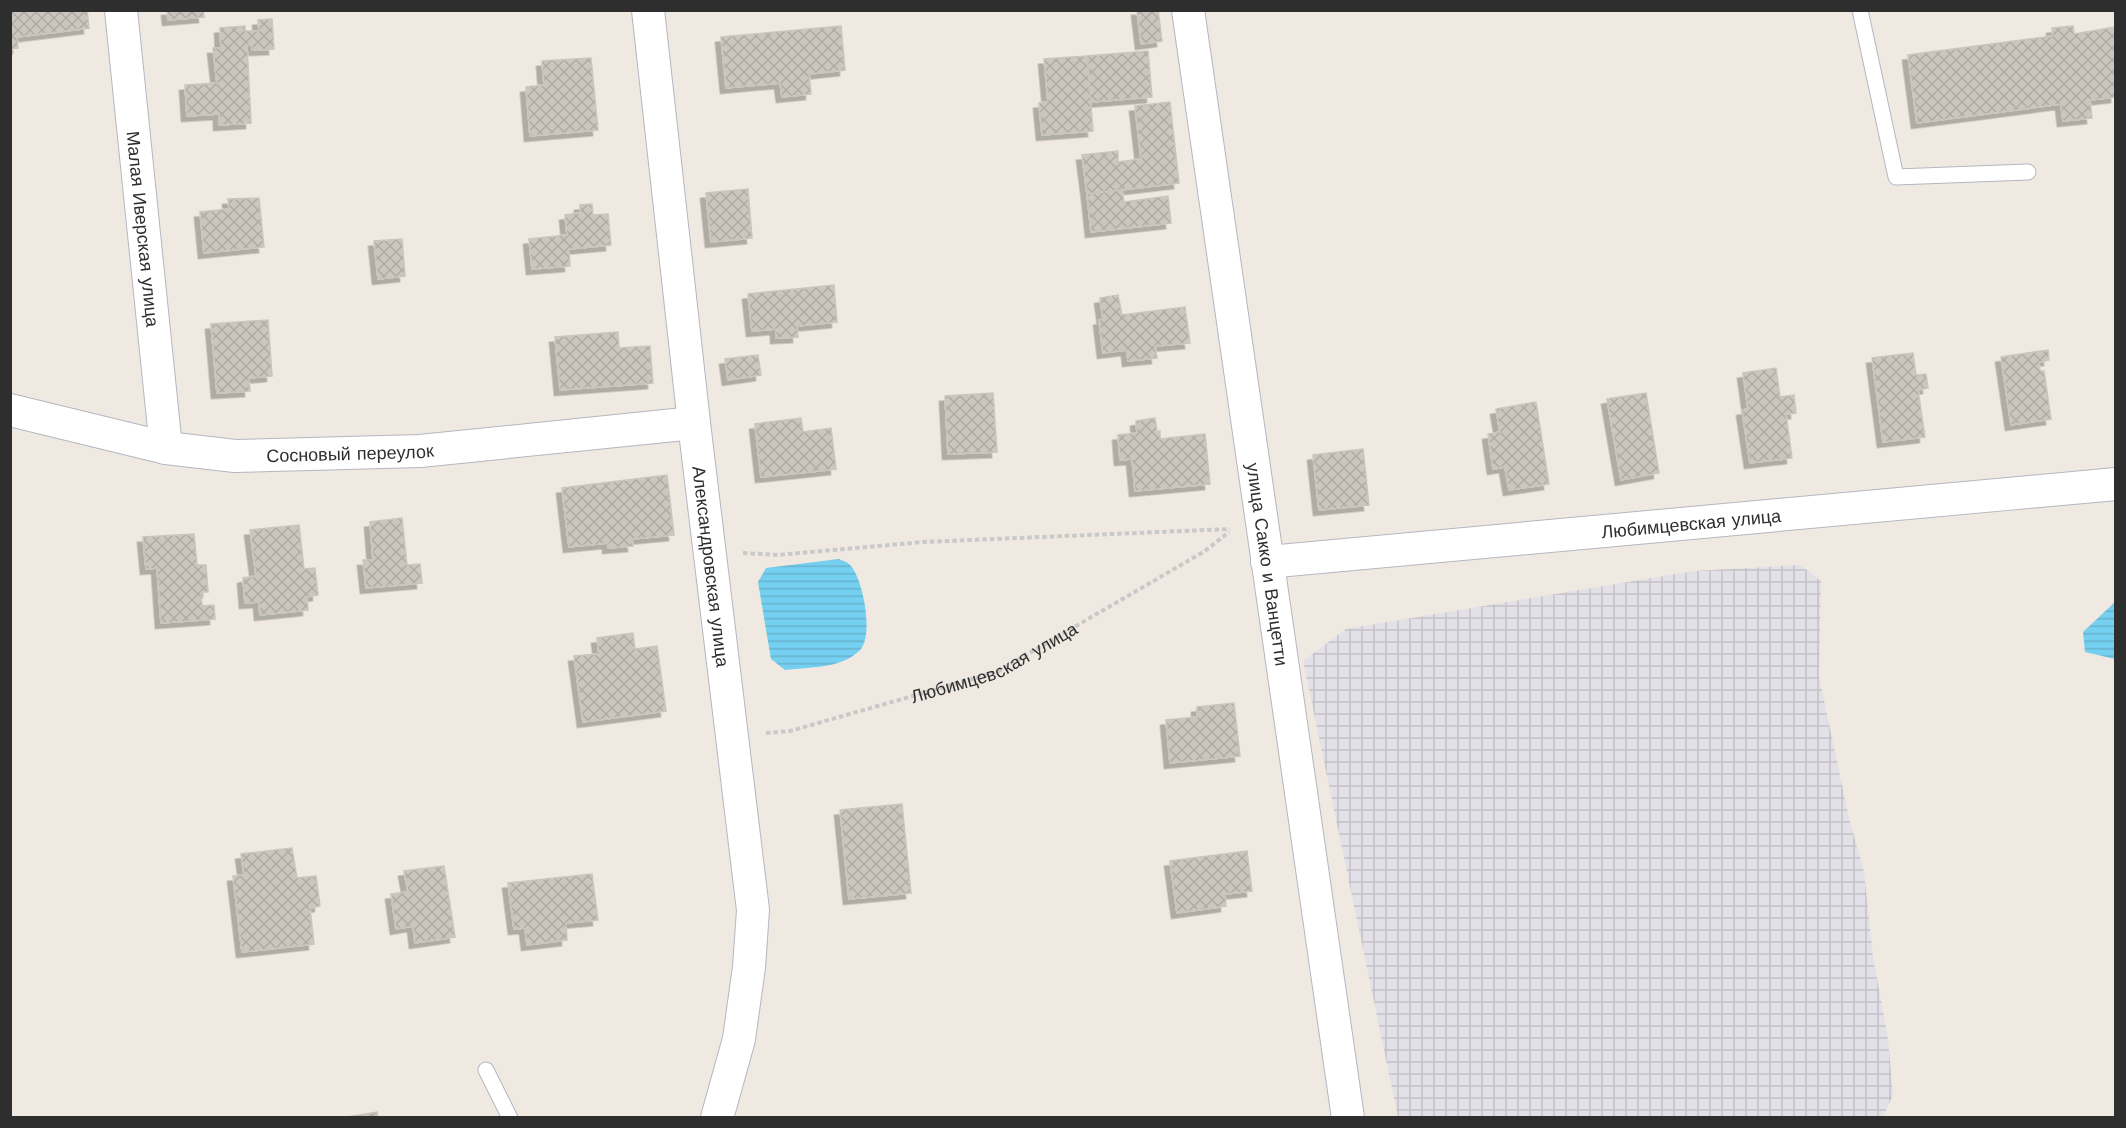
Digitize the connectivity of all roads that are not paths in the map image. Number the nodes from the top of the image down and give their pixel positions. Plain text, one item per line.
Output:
1 (121, 10) edge
2 (648, 10) edge
3 (1188, 10) edge
4 (1860, 10) edge
5 (2028, 172) dead end
6 (10, 410) edge
7 (694, 423) junction
8 (166, 448) junction
9 (2115, 484) edge
10 (1268, 562) junction
11 (486, 1070) dead end
12 (510, 1118) edge
13 (717, 1118) edge
14 (1348, 1118) edge

1 - 8 street, Малая Иверская улица
2 - 7 street, Александровская улица
3 - 10 street, улица Сакко и Ванцетти
4 - 5 lane
6 - 8 street, Сосновый переулок
7 - 8 street, Сосновый переулок
7 - 13 street, Александровская улица
9 - 10 street, Любимцевская улица
10 - 14 street, улица Сакко и Ванцетти
11 - 12 lane

